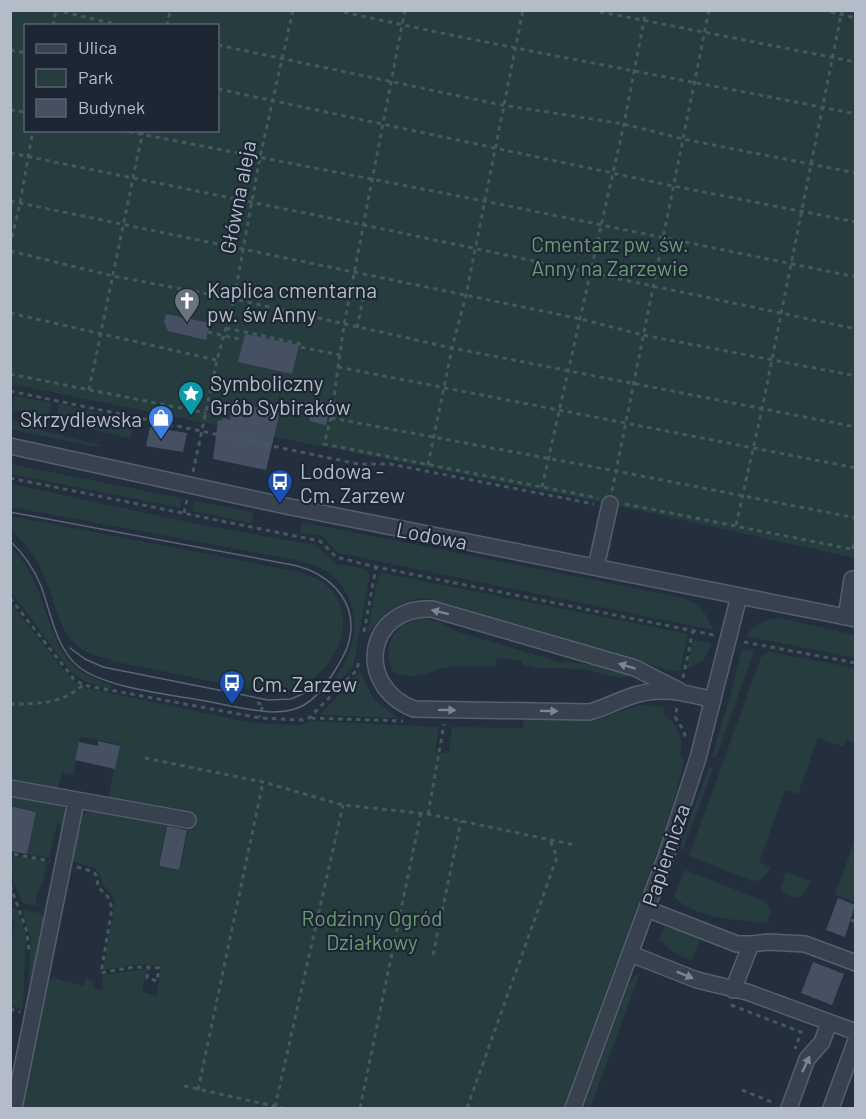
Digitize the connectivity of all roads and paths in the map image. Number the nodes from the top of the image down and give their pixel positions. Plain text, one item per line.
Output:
1 (293, 10) edge
2 (335, 10) edge
3 (405, 10) edge
4 (523, 10) edge
5 (591, 10) edge
6 (646, 10) edge
7 (709, 10) edge
8 (822, 10) edge
9 (55, 11) edge
10 (841, 13) edge
11 (855, 18) edge
12 (644, 21) junction
13 (115, 24) edge
14 (401, 25) junction
15 (704, 32) junction
16 (219, 45) edge
17 (515, 47) junction
18 (833, 58) junction
19 (283, 59) junction
20 (855, 62) edge
21 (634, 72) junction
22 (391, 81) junction
23 (695, 82) junction
24 (219, 89) edge
25 (273, 101) junction
26 (502, 105) junction
27 (823, 108) junction
28 (855, 114) edge
29 (624, 124) junction
30 (384, 125) junction
31 (33, 132) edge
32 (142, 133) edge
33 (682, 139) junction
34 (495, 148) junction
35 (10, 153) edge
36 (28, 157) junction
37 (260, 157) junction
38 (810, 165) junction
39 (613, 173) junction
40 (855, 173) edge
41 (133, 178) junction
42 (372, 180) junction
43 (673, 186) junction
44 (10, 201) edge
45 (484, 201) junction
46 (21, 203) junction
47 (251, 203) junction
48 (801, 210) junction
49 (855, 222) edge
50 (124, 224) junction
51 (364, 225) junction
52 (601, 226) junction
53 (664, 238) junction
54 (10, 246) edge
55 (242, 249) junction
56 (474, 250) junction
57 (10, 252) edge
58 (791, 263) junction
59 (355, 272) junction
60 (591, 273) junction
61 (112, 276) junction
62 (855, 277) edge
63 (366, 284) dead end
64 (654, 287) junction
65 (466, 295) junction
66 (234, 299) junction
67 (10, 313) edge
68 (781, 313) junction
69 (580, 319) junction
70 (344, 325) junction
71 (226, 328) junction
72 (357, 328) junction
73 (855, 329) edge
74 (208, 332) dead end
75 (99, 335) junction
76 (643, 335) junction
77 (224, 336) junction
78 (243, 340) dead end
79 (452, 348) junction
80 (340, 355) junction
81 (771, 359) junction
82 (217, 360) junction
83 (338, 367) junction
84 (569, 371) junction
85 (10, 374) edge
86 (855, 376) edge
87 (634, 385) junction
88 (445, 388) junction
89 (88, 390) junction
90 (10, 391) edge
91 (762, 409) junction
92 (561, 410) junction
93 (206, 413) junction
94 (331, 418) junction
95 (625, 423) junction
96 (855, 427) edge
97 (202, 432) junction
98 (434, 437) junction
99 (10, 446) edge
100 (753, 448) junction
101 (549, 458) junction
102 (428, 465) junction
103 (855, 468) edge
104 (616, 471) junction
105 (192, 475) dead end
106 (10, 478) edge
107 (542, 487) junction
108 (742, 495) junction
109 (187, 500) dead end
110 (610, 504) junction
111 (184, 513) junction
112 (855, 518) edge
113 (736, 525) junction
114 (855, 533) edge
115 (854, 550) edge
116 (376, 567) junction
117 (596, 567) junction
118 (852, 579) dead end
119 (739, 596) junction
120 (10, 598) edge
121 (851, 618) edge
122 (364, 636) dead end
123 (728, 639) junction
124 (359, 658) dead end
125 (855, 663) edge
126 (83, 685) junction
127 (680, 691) junction
128 (713, 700) junction
129 (257, 703) dead end
130 (10, 704) edge
131 (446, 710) junction
132 (260, 718) junction
133 (145, 758) dead end
134 (263, 782) junction
135 (10, 788) edge
136 (76, 801) junction
137 (343, 805) junction
138 (421, 813) junction
139 (428, 814) junction
140 (189, 820) dead end
141 (461, 821) junction
142 (550, 840) junction
143 (575, 845) dead end
144 (14, 854) dead end
145 (58, 860) junction
146 (10, 885) edge
147 (647, 909) junction
148 (851, 920) dead end
149 (855, 922) edge
150 (751, 944) junction
151 (28, 953) dead end
152 (631, 954) junction
153 (433, 955) dead end
154 (855, 963) edge
155 (149, 966) junction
156 (733, 990) junction
157 (829, 1023) junction
158 (791, 1028) dead end
159 (855, 1032) edge
160 (855, 1040) edge
161 (794, 1050) dead end
162 (184, 1086) dead end
163 (198, 1090) junction
164 (742, 1090) dead end
165 (774, 1102) dead end
166 (275, 1107) junction
167 (14, 1108) edge
168 (283, 1108) edge
169 (360, 1108) edge
170 (466, 1108) edge
171 (573, 1108) edge
172 (789, 1108) edge
173 (831, 1108) edge

1 - 19 path, Główna aleja
2 - 14 path
3 - 14 path
4 - 17 path
5 - 12 path
6 - 12 path
7 - 15 path
8 - 10 path
9 - 13 path
10 - 11 path
10 - 18 path
12 - 15 path
12 - 21 path
14 - 17 path
14 - 22 path
15 - 18 path
15 - 23 path
16 - 19 path
17 - 21 path
17 - 26 path
18 - 20 path
18 - 27 path
19 - 22 path
19 - 25 path, Główna aleja
21 - 23 path
21 - 29 path
22 - 26 path
22 - 30 path
23 - 27 path
23 - 33 path
24 - 25 path
25 - 30 path
25 - 37 path, Główna aleja
26 - 29 path
26 - 34 path
27 - 28 path
27 - 38 path
29 - 33 path
29 - 39 path
30 - 34 path
30 - 42 path
31 - 36 path
32 - 37 path
32 - 41 path
33 - 38 path
33 - 43 path
34 - 39 path
34 - 45 path
35 - 36 path
36 - 41 path
36 - 46 path
37 - 42 path
37 - 47 path, Główna aleja
38 - 40 path
38 - 48 path
39 - 43 path
39 - 52 path
41 - 47 path
41 - 50 path
42 - 45 path
42 - 51 path
43 - 48 path
43 - 53 path
44 - 46 path
45 - 52 path
45 - 56 path
46 - 50 path
46 - 54 path
47 - 51 path
47 - 55 path, Główna aleja
48 - 49 path
48 - 58 path
50 - 55 path
50 - 61 path
51 - 56 path
51 - 59 path
52 - 53 path
52 - 60 path
53 - 58 path
53 - 64 path
55 - 59 path
55 - 66 path, Główna aleja
56 - 60 path
56 - 65 path
57 - 61 path
58 - 62 path
58 - 68 path
59 - 65 path
59 - 70 path
60 - 64 path
60 - 69 path
61 - 66 path
61 - 75 path
63 - 72 path
64 - 68 path
64 - 76 path
65 - 69 path
65 - 79 path
66 - 70 path
66 - 71 path, Główna aleja
67 - 75 path
68 - 73 path
68 - 81 path
69 - 76 path
69 - 84 path
70 - 72 path
70 - 80 path
71 - 77 path, Główna aleja
71 - 80 path
72 - 79 path
74 - 77 path
75 - 82 path
75 - 89 path
76 - 81 path
76 - 87 path
77 - 78 path
77 - 82 path, Główna aleja
79 - 84 path
79 - 88 path
80 - 83 path
81 - 86 path
81 - 91 path
82 - 93 path, Główna aleja
83 - 88 path
83 - 94 path
84 - 87 path
84 - 92 path
85 - 89 path
87 - 91 path
87 - 95 path
88 - 92 path
88 - 98 path
89 - 93 path
90 - 97 path
91 - 96 path
91 - 100 path
92 - 95 path
92 - 101 path
93 - 97 path, Główna aleja
94 - 98 path
94 - 102 path
95 - 100 path
95 - 104 path
97 - 105 path, Główna aleja
97 - 110 path
98 - 101 path
98 - 102 path
99 - 117 street, Lodowa
100 - 103 path
100 - 108 path
101 - 104 path
101 - 107 path
102 - 107 path
104 - 108 path
104 - 110 path
106 - 111 path
107 - 110 path
108 - 112 path
108 - 113 path
109 - 111 path
110 - 113 path
110 - 117 street
111 - 116 path
113 - 115 path
114 - 115 path
116 - 122 path
116 - 123 path
117 - 119 street, Lodowa
118 - 121 street
119 - 121 street, Lodowa
119 - 123 street, Papiernicza
120 - 126 path
123 - 125 path
123 - 128 street, Papiernicza
124 - 132 path
126 - 130 path
126 - 132 path
127 - 128 street
131 -> 127 street
127 -> 131 street
128 - 147 street, Papiernicza
129 - 132 path
131 - 139 path
133 - 134 path
134 - 137 path
134 - 163 path
135 - 136 street
136 - 140 street
136 - 145 street
137 - 138 path
137 - 166 path
138 - 139 path
138 - 169 path
139 - 141 path
141 - 142 path
141 - 153 path
142 - 143 path
142 - 170 path
144 - 145 path
145 - 155 path
145 - 167 street
146 - 151 path
147 - 150 street
147 - 152 street, Papiernicza
148 - 149 path
150 - 154 street
150 - 156 street
152 -> 156 street
152 - 171 street, Papiernicza
155 - 155 path
156 - 157 street
157 - 159 street
172 -> 157 street
158 - 161 path
160 - 173 street
162 - 163 path
163 - 166 path
164 - 165 path
166 - 168 path

